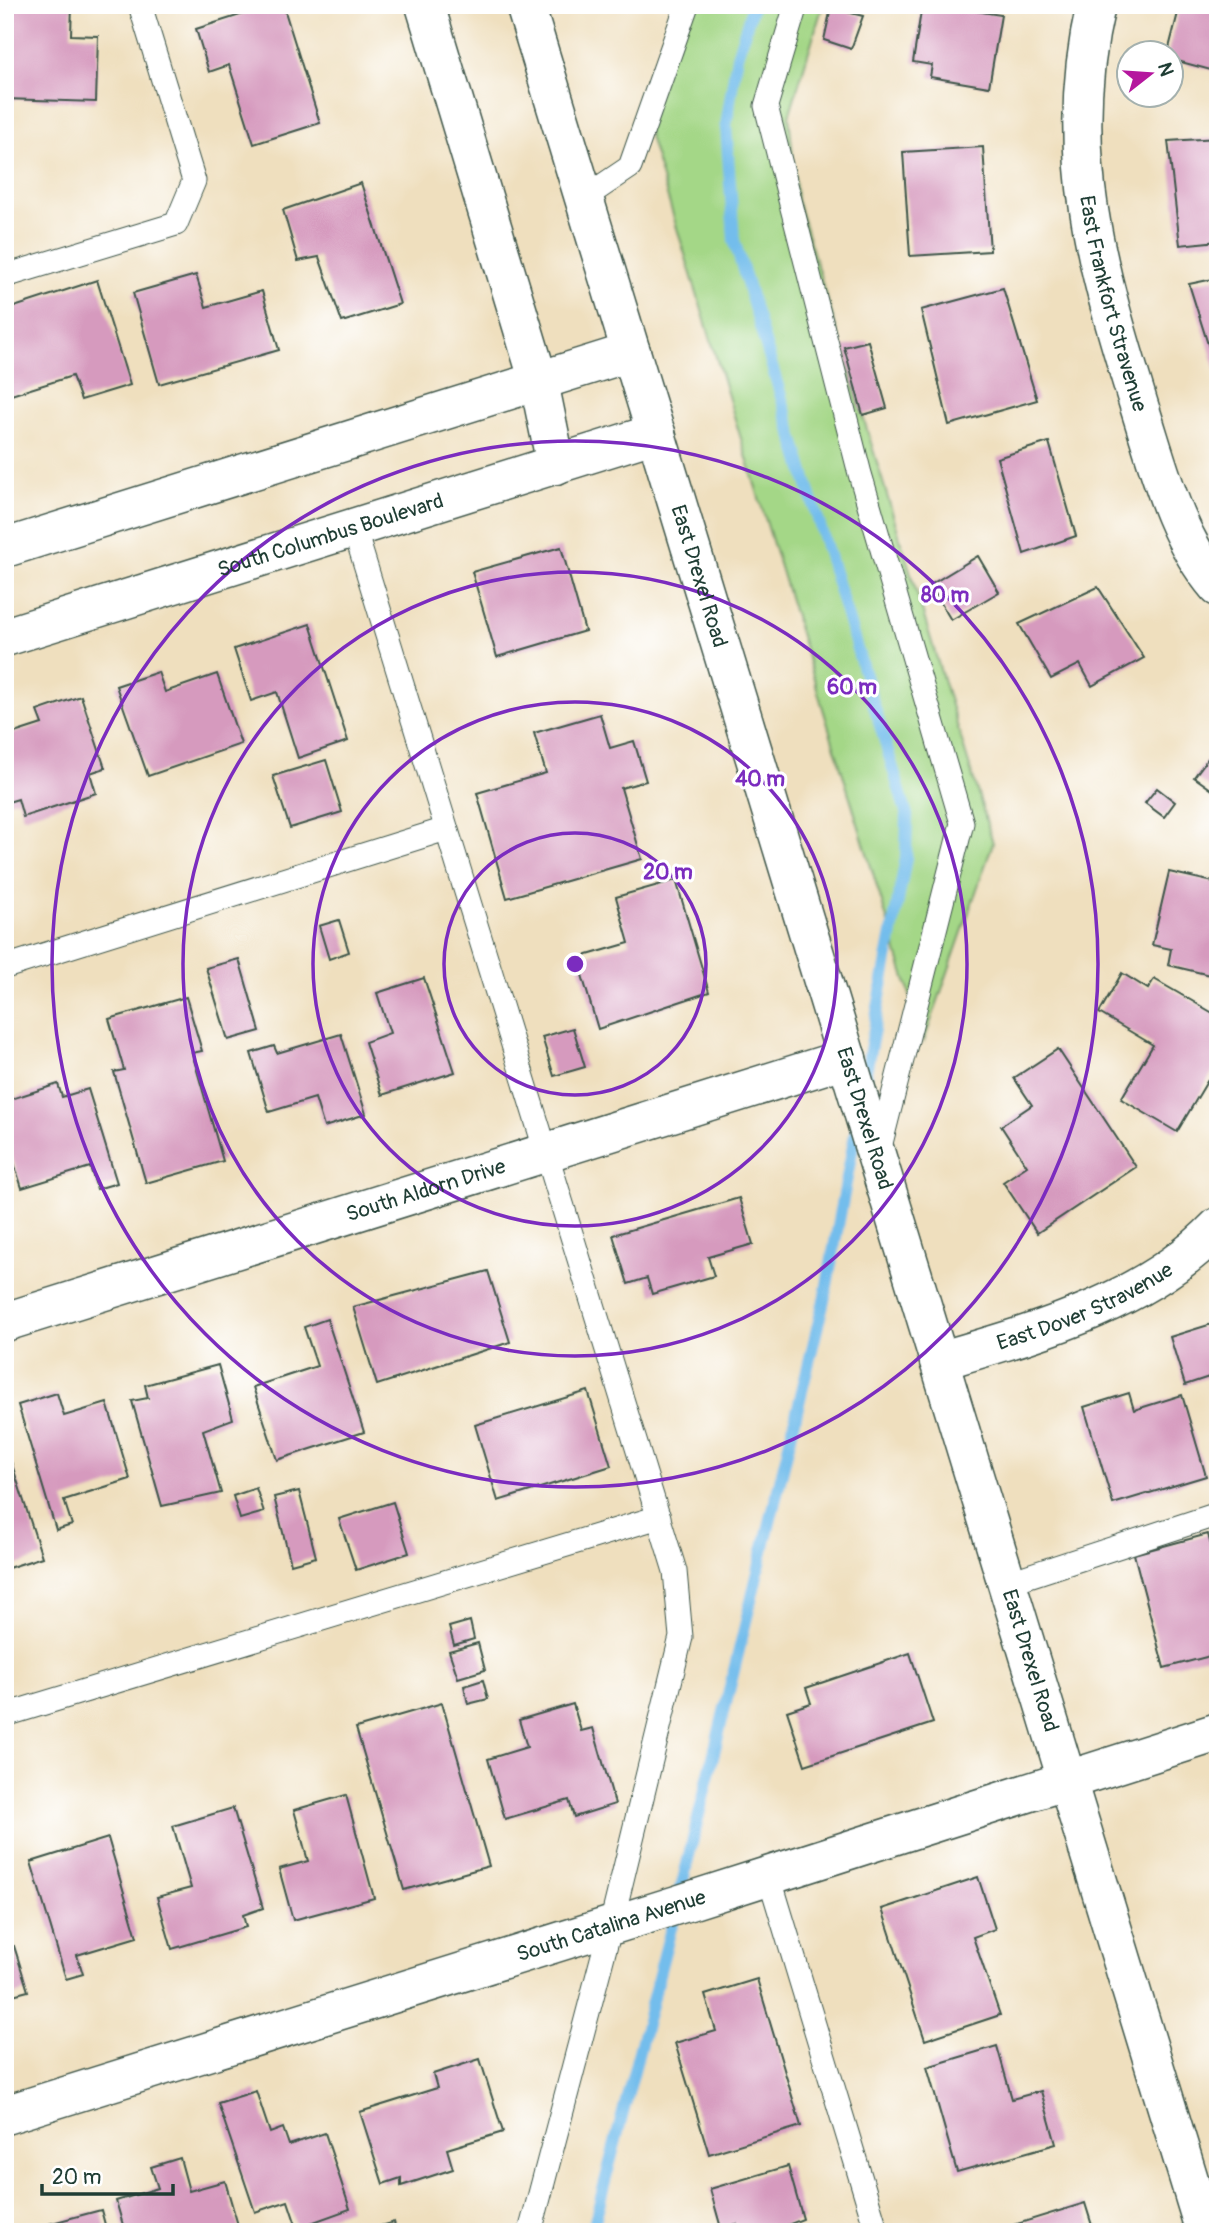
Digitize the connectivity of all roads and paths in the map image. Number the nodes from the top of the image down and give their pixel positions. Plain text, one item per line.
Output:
1 (140, 5) edge
2 (425, 5) edge
3 (526, 5) edge
4 (687, 5) edge
5 (796, 5) edge
6 (1097, 5) edge
7 (584, 198) junction
8 (5, 276) edge
9 (631, 352) junction
10 (539, 382) junction
11 (656, 433) junction
12 (556, 465) junction
13 (354, 528) junction
14 (5, 548) edge
15 (1218, 587) edge
16 (5, 638) edge
17 (446, 829) junction
18 (5, 967) edge
19 (847, 1058) junction
20 (545, 1153) junction
21 (877, 1161) junction
22 (1218, 1227) edge
23 (5, 1322) edge
24 (939, 1361) junction
25 (1218, 1514) edge
26 (659, 1517) junction
27 (1007, 1583) junction
28 (5, 1715) edge
29 (1218, 1732) edge
30 (1067, 1780) junction
31 (769, 1876) junction
32 (611, 1925) junction
33 (5, 2115) edge
34 (530, 2232) edge
35 (877, 2232) edge
36 (1205, 2232) edge

1 - 8 lane
2 - 10 street
3 - 7 street, East Drexel Road
4 - 7 lane
5 - 21 lane
6 - 15 street, East Frankfort Stravenue
7 - 9 street, East Drexel Road
9 - 10 street
9 - 11 street, East Drexel Road
10 - 12 street
10 - 14 street
11 - 12 street, South Columbus Boulevard
11 - 19 street, East Drexel Road
12 - 13 street, South Columbus Boulevard
13 - 16 street, South Columbus Boulevard
13 - 17 lane
17 - 18 lane
17 - 20 lane
19 - 20 street, South Aldorn Drive
19 - 21 street, East Drexel Road
20 - 23 street, South Aldorn Drive
20 - 26 lane
21 - 24 street, East Drexel Road
22 - 24 street, East Dover Stravenue
24 - 27 street, East Drexel Road
25 - 27 lane
26 - 28 lane
26 - 32 lane
27 - 30 street, East Drexel Road
29 - 30 street, South Catalina Avenue
30 - 31 street, South Catalina Avenue
30 - 36 street, East Drexel Road
31 - 32 street, South Catalina Avenue
31 - 35 lane
32 - 33 street, South Catalina Avenue
32 - 34 lane

